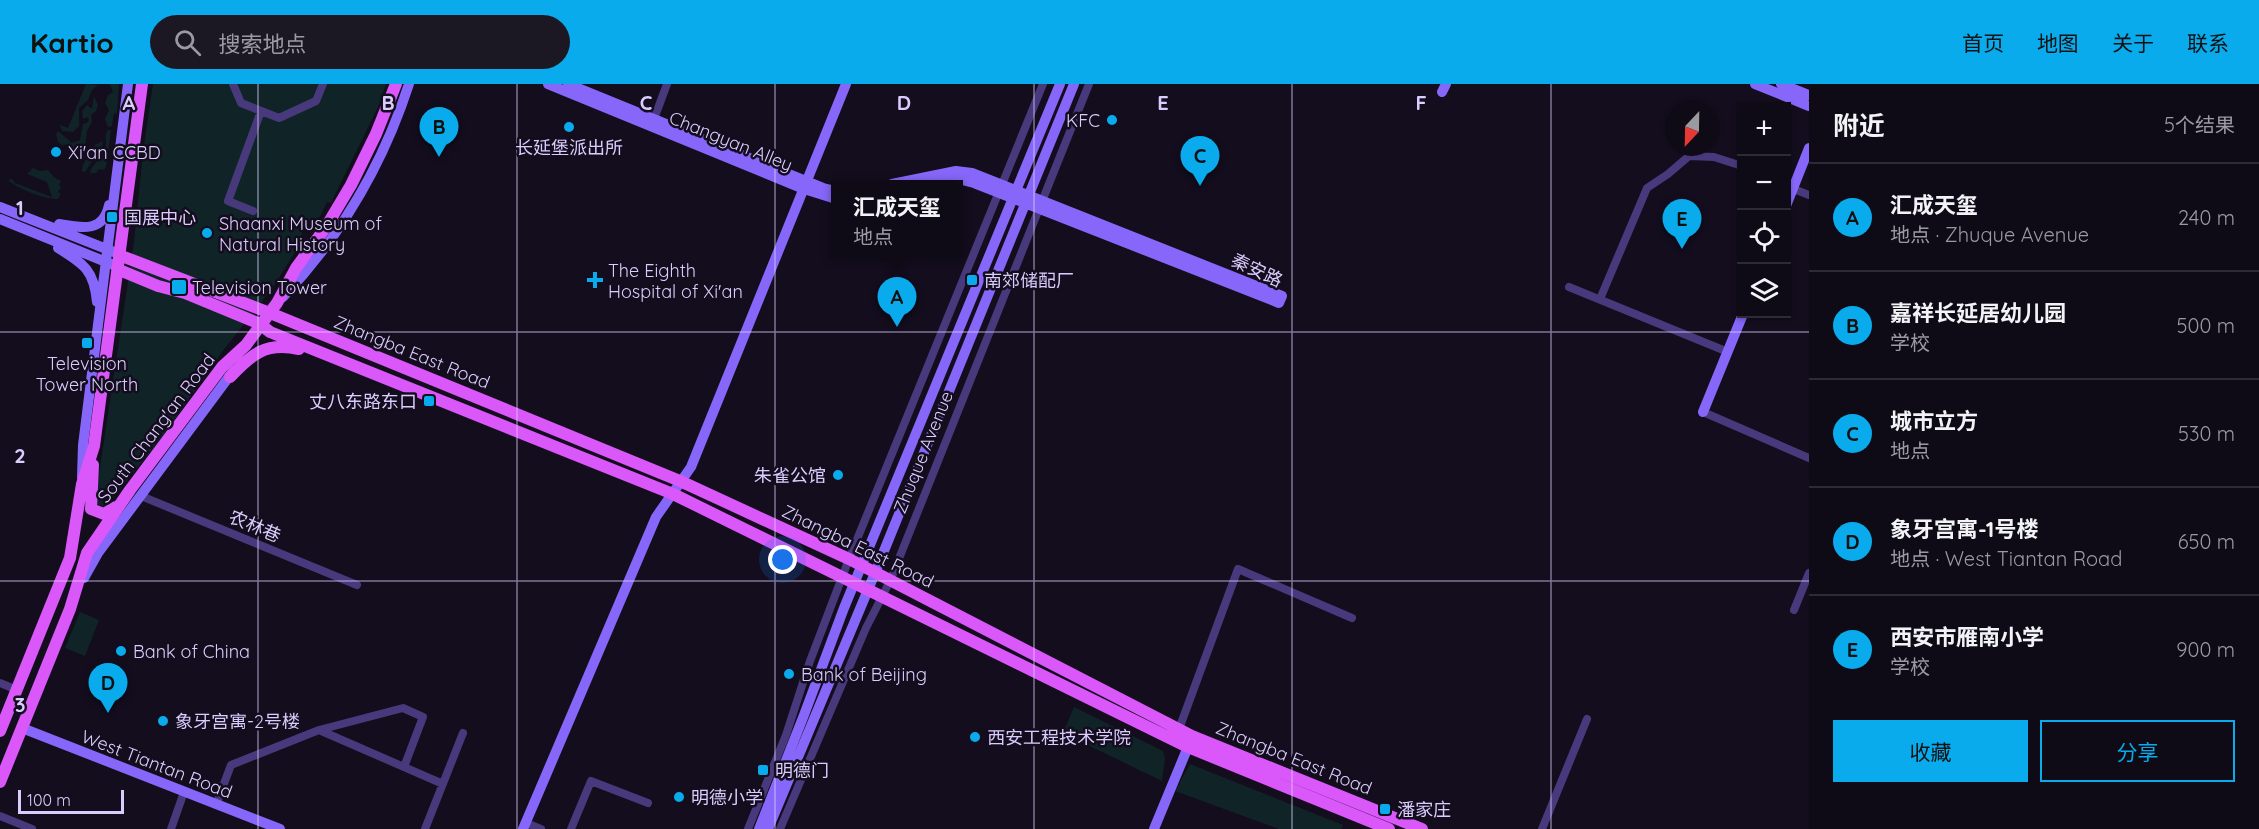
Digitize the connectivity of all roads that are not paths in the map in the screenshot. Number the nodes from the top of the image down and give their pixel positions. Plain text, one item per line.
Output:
1 (128, 84) edge
2 (142, 84) edge
3 (233, 84) edge
4 (323, 84) edge
5 (396, 84) edge
6 (409, 84) edge
7 (548, 84) edge
8 (568, 84) edge
9 (668, 84) edge
10 (846, 84) edge
11 (1043, 84) edge
12 (1060, 84) edge
13 (1074, 84) edge
14 (1089, 84) edge
15 (1755, 84) edge
16 (1781, 84) edge
17 (1809, 95) edge
18 (1809, 106) edge
19 (261, 111) junction
20 (654, 119) junction
21 (1809, 148) edge
22 (1737, 164) edge
23 (912, 180) edge
24 (963, 180) edge
25 (115, 181) junction
26 (805, 185) junction
27 (1791, 186) edge
28 (1791, 188) edge
29 (1002, 189) junction
30 (831, 190) edge
31 (1015, 194) junction
32 (1809, 195) edge
33 (831, 197) edge
34 (1027, 199) junction
35 (1040, 204) junction
36 (0, 207) edge
37 (253, 211) dead end
38 (26, 217) junction
39 (0, 219) edge
40 (30, 231) junction
41 (114, 252) junction
42 (112, 265) junction
43 (1569, 287) dead end
44 (1600, 299) junction
45 (273, 308) junction
46 (1741, 318) edge
47 (99, 319) junction
48 (260, 324) junction
49 (246, 345) junction
50 (1728, 352) junction
51 (332, 356) junction
52 (230, 377) junction
53 (1703, 412) joint
54 (94, 446) junction
55 (1809, 458) edge
56 (680, 481) junction
57 (82, 485) junction
58 (673, 494) junction
59 (141, 496) junction
60 (123, 501) junction
61 (849, 559) junction
62 (861, 566) junction
63 (875, 573) junction
64 (1809, 573) edge
65 (842, 578) junction
66 (890, 581) junction
67 (854, 584) junction
68 (357, 585) dead end
69 (867, 589) junction
70 (882, 596) junction
71 (69, 609) junction
72 (1794, 610) dead end
73 (1352, 618) dead end
74 (0, 683) edge
75 (17, 690) junction
76 (1587, 719) dead end
77 (22, 728) junction
78 (1179, 729) junction
79 (319, 730) junction
80 (0, 731) edge
81 (464, 733) dead end
82 (1190, 742) junction
83 (404, 767) junction
84 (0, 782) edge
85 (443, 784) junction
86 (184, 792) junction
87 (648, 803) dead end
88 (216, 804) junction
89 (0, 816) edge
90 (524, 826) edge
91 (267, 827) edge
92 (32, 829) edge
93 (171, 829) edge
94 (280, 829) edge
95 (424, 829) edge
96 (541, 829) edge
97 (571, 829) edge
98 (748, 829) edge
99 (759, 829) edge
100 (768, 829) edge
101 (780, 829) edge
102 (1154, 829) edge
103 (1389, 829) edge
104 (1422, 829) edge
105 (1542, 829) edge

1 - 25 main road
2 - 41 main road, South Chang'an Road
3 - 19 street
4 - 19 street
5 - 45 main road, South Chang'an Road
6 - 45 main road
7 - 26 main road, Changyan Alley
8 - 20 main road, Changyan Alley
9 - 20 street
10 - 26 main road
11 - 29 street, Zhuque Avenue
12 - 31 main road, Zhuque Avenue
13 - 34 main road, Zhuque Avenue
14 - 35 street, Zhuque Avenue
15 - 18 main road
16 - 17 main road
19 - 37 street
20 - 26 main road, Changyan Alley
21 - 27 main road
22 - 44 street
23 - 29 main road
24 - 29 main road
25 - 38 main road
25 - 41 main road
26 - 30 main road, Changyan Alley
26 - 33 main road, Changyan Alley
26 - 56 main road
28 - 32 street
29 - 31 main road
29 - 61 street, Zhuque Avenue
31 - 34 main road
31 - 62 main road, Zhuque Avenue
34 - 35 main road, 秦安路
34 - 63 main road, Zhuque Avenue
35 - 35 main road, 秦安路
35 - 66 street, Zhuque Avenue
36 - 38 main road
38 - 41 main road
39 - 40 main road
40 - 42 main road
40 - 47 main road
41 - 42 main road, South Chang'an Road
41 - 45 main road, Zhangba East Road
42 - 47 main road
42 - 48 main road, Zhangba East Road
42 - 54 main road, South Chang'an Road
43 - 44 street
44 - 50 street
45 - 48 main road, South Chang'an Road
45 - 56 main road, Zhangba East Road
46 - 50 main road
47 - 57 main road
48 - 49 main road, South Chang'an Road
48 - 51 main road, Zhangba East Road
49 - 52 main road
49 - 60 main road, South Chang'an Road
50 - 53 main road
51 - 52 main road
51 - 58 main road, Zhangba East Road
52 - 59 main road
53 - 55 street
54 - 57 main road, South Chang'an Road
54 - 60 main road
56 - 58 main road
56 - 61 main road, Zhangba East Road
57 - 75 main road, South Chang'an Road
58 - 65 main road, Zhangba East Road
58 - 90 main road
59 - 68 street, 农林巷
59 - 71 main road
60 - 71 main road, South Chang'an Road
61 - 62 main road, Zhangba East Road
61 - 65 street, Zhuque Avenue
62 - 63 main road, Zhangba East Road
62 - 67 main road, Zhuque Avenue
63 - 66 main road, Zhangba East Road
63 - 69 main road, Zhuque Avenue
64 - 72 street
65 - 67 main road, Zhangba East Road
65 - 98 street, Zhuque Avenue
66 - 70 street, Zhuque Avenue
66 - 78 main road, Zhangba East Road
67 - 69 main road, Zhangba East Road
67 - 99 main road, Zhuque Avenue
69 - 70 main road, Zhangba East Road
69 - 100 main road, Zhuque Avenue
70 - 82 main road, Zhangba East Road
70 - 101 street, Zhuque Avenue
71 - 77 main road, South Chang'an Road
73 - 78 street
74 - 75 street
75 - 80 main road, South Chang'an Road
76 - 105 street
77 - 84 main road, South Chang'an Road
77 - 86 main road, West Tiantan Road
78 - 82 main road, Zhangba East Road
79 - 83 street
79 - 83 street
79 - 88 street
81 - 85 street
82 - 102 main road
82 - 103 main road, Zhangba East Road
82 - 104 main road, Zhangba East Road
83 - 85 street
85 - 95 street
86 - 88 main road, West Tiantan Road
86 - 93 street
87 - 97 street
88 - 91 main road, West Tiantan Road
89 - 92 street
90 - 96 street
91 - 94 main road, West Tiantan Road

